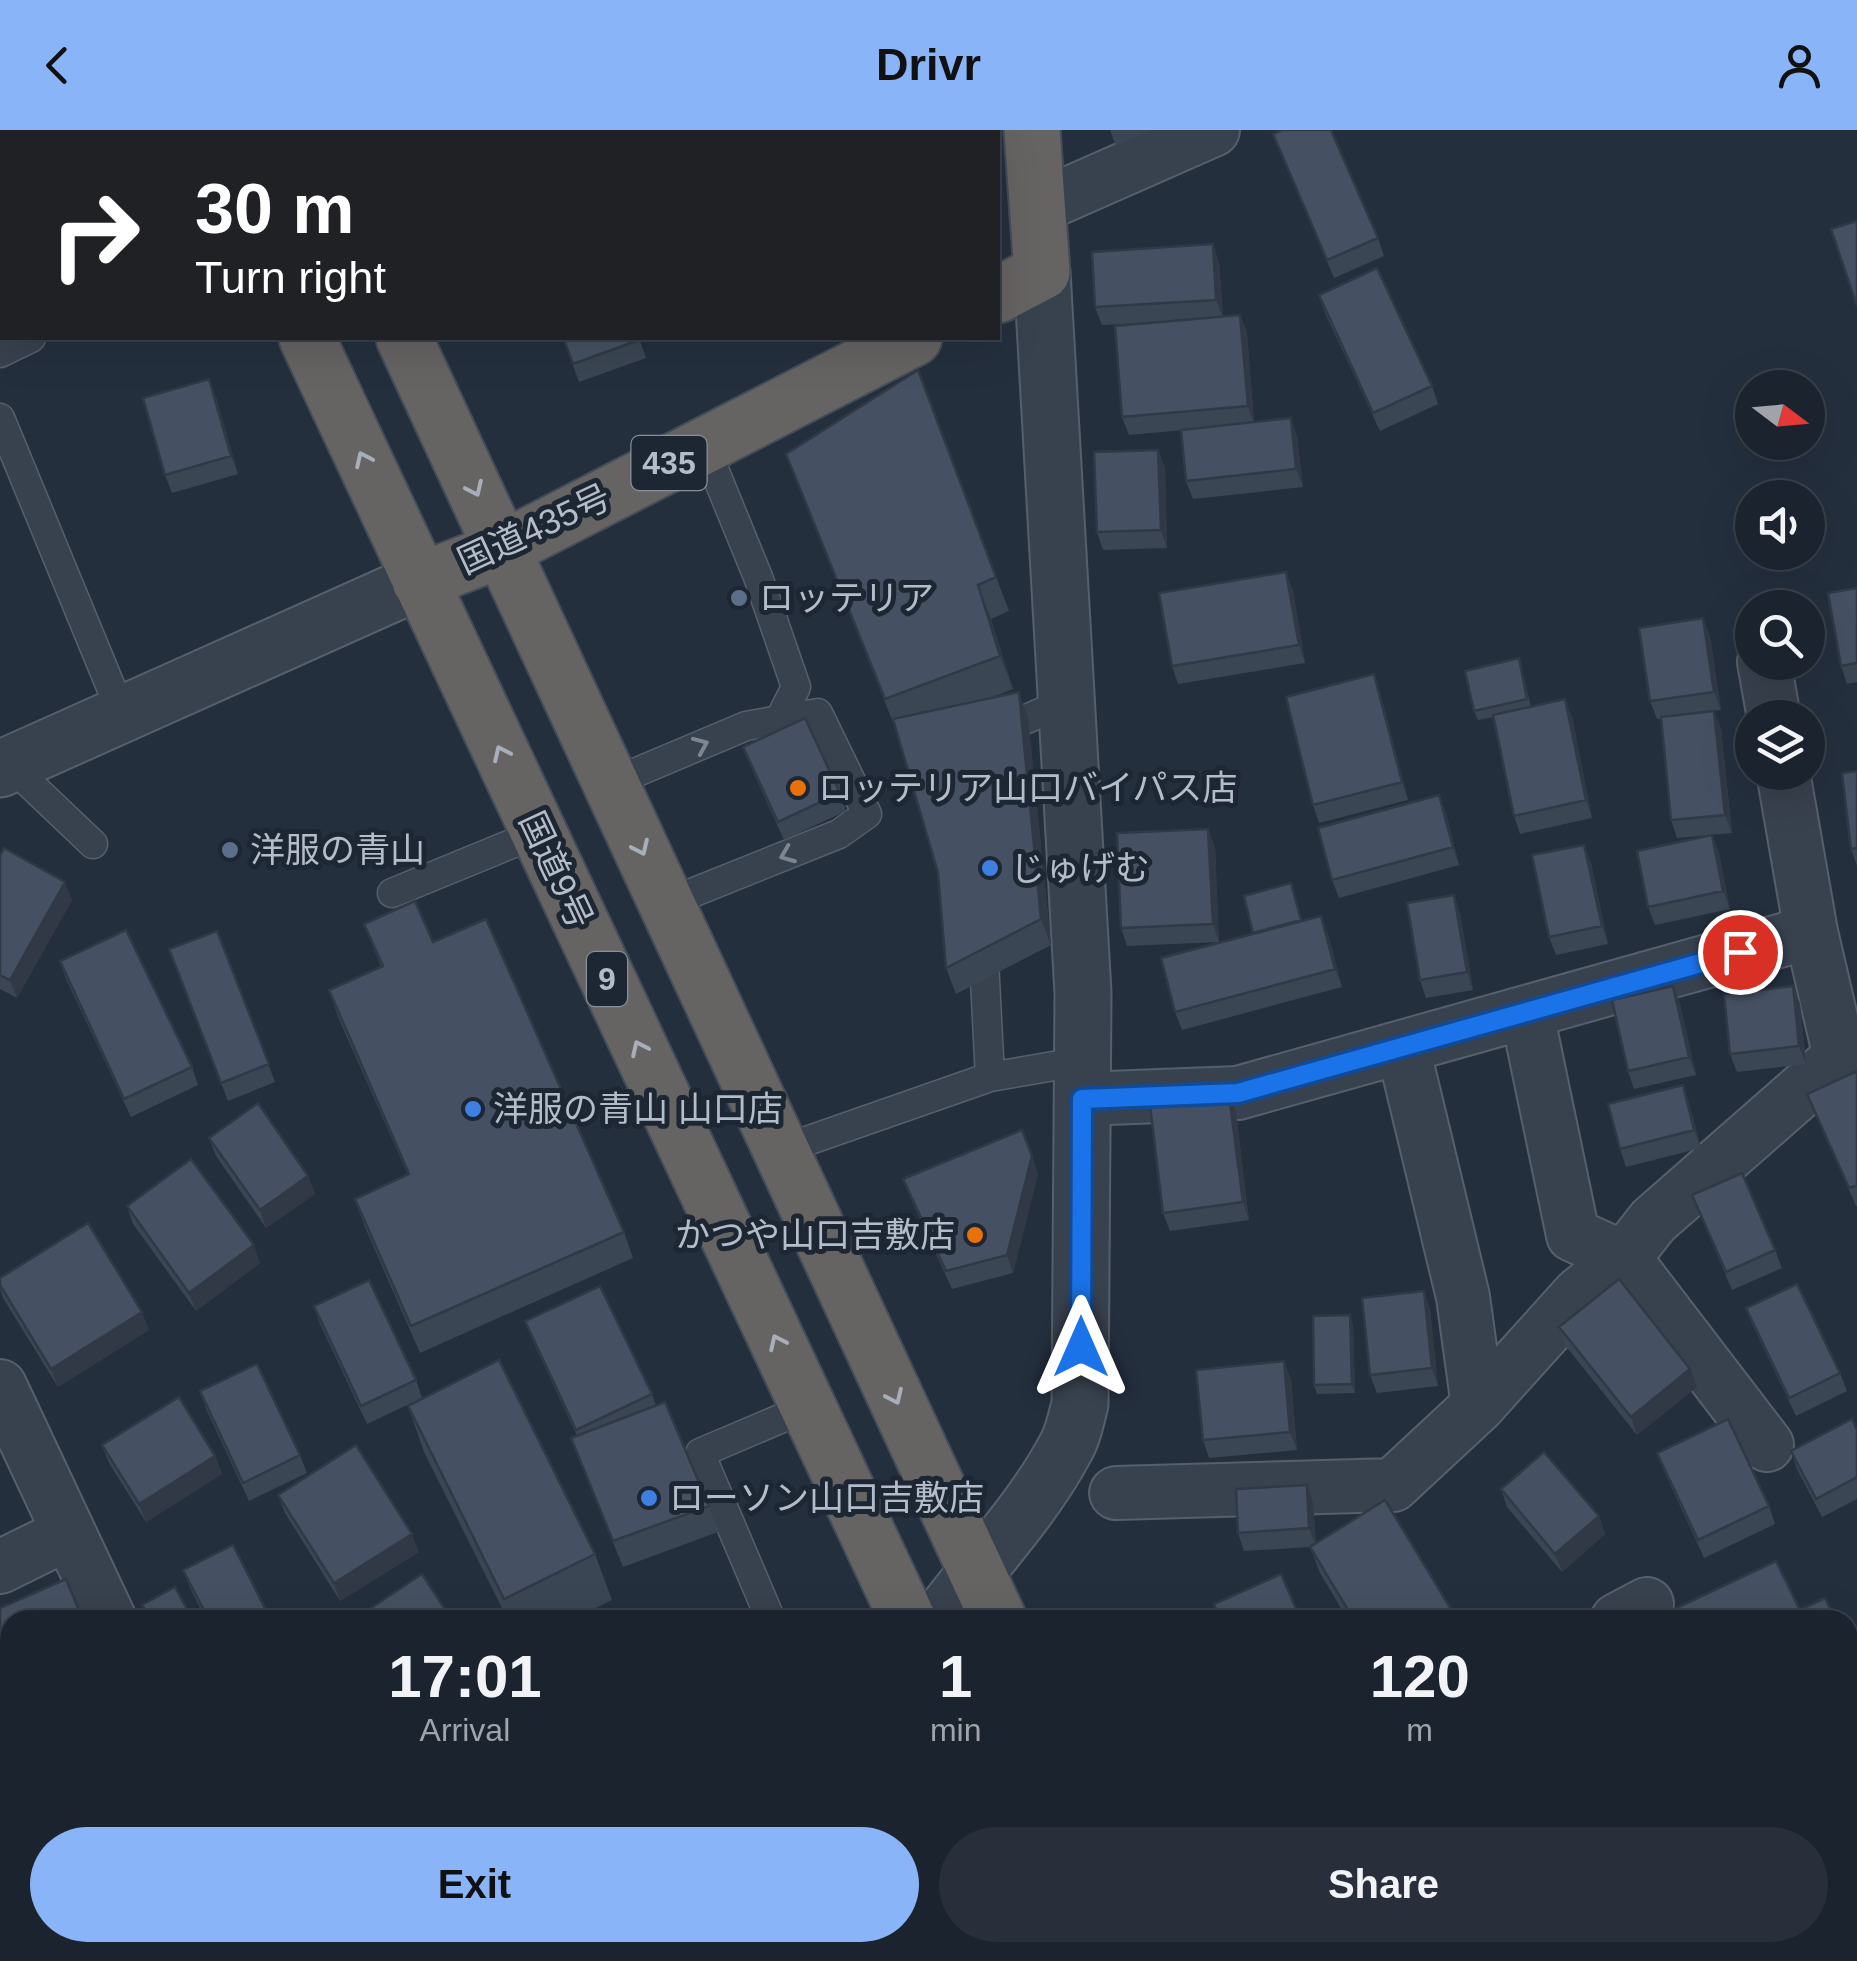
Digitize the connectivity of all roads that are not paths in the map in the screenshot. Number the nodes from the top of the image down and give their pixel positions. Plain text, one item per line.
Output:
1 (1032, 130) edge
2 (1213, 130) edge
3 (1036, 208) junction
4 (1020, 284) edge
5 (27, 340) edge
6 (307, 340) edge
7 (405, 340) edge
8 (910, 340) edge
9 (0, 353) edge
10 (0, 418) edge
11 (704, 445) junction
12 (503, 549) junction
13 (420, 581) junction
14 (1066, 700) junction
15 (122, 714) junction
16 (779, 720) junction
17 (972, 744) edge
18 (5, 767) edge
19 (611, 783) junction
20 (1786, 790) edge
21 (538, 832) junction
22 (93, 844) dead end
23 (392, 893) dead end
24 (667, 903) junction
25 (982, 920) edge
26 (1812, 932) junction
27 (1527, 1014) junction
28 (1403, 1048) junction
29 (1848, 1049) edge
30 (990, 1077) junction
31 (1083, 1080) junction
32 (781, 1150) junction
33 (1624, 1258) junction
34 (0, 1386) edge
35 (1478, 1406) junction
36 (808, 1407) junction
37 (1767, 1445) dead end
38 (1116, 1493) dead end
39 (67, 1534) junction
40 (0, 1567) edge
41 (976, 1570) junction
42 (105, 1610) edge
43 (767, 1610) edge
44 (903, 1610) edge
45 (947, 1610) edge
46 (994, 1610) edge

1 - 3 highway
2 - 3 street
3 - 4 highway
4 - 14 street
5 - 9 lane
13 -> 6 highway, 国道9号 / 9
7 -> 12 highway
8 - 11 highway, 国道435号 / 435
10 - 15 lane
11 - 12 highway, 国道435号 / 435
11 - 16 lane
12 - 13 highway, 国道435号 / 435
12 - 19 highway
13 - 15 street
21 -> 13 highway, 国道9号 / 9
14 - 17 lane
14 - 31 street
15 - 18 street
19 -> 16 lane
16 -> 24 lane
18 - 22 lane
19 -> 24 highway
20 - 26 street
21 - 23 lane
36 -> 21 highway, 国道9号 / 9
24 - 32 highway
25 - 30 lane
26 - 27 street
26 - 29 street
27 - 28 street
27 - 33 street
28 - 31 street
28 - 35 street
29 - 33 street
30 - 31 lane
30 - 32 lane
31 - 41 street
32 -> 41 highway
33 - 35 street
33 - 37 street
34 - 39 street
35 - 38 street
36 - 43 lane
36 - 44 highway, 国道9号 / 9
39 - 40 street
39 - 42 street
41 - 45 street
41 - 46 highway

